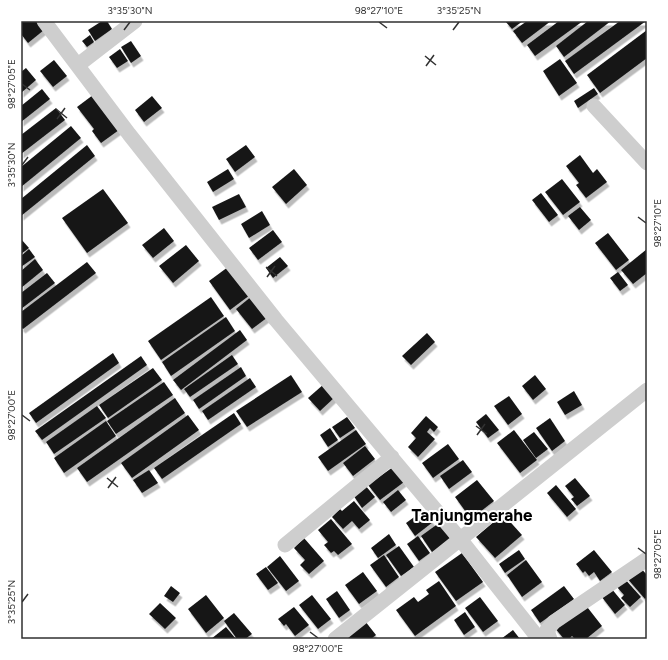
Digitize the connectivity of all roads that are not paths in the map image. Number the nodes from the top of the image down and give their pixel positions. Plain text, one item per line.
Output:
1 (44, 21) edge
2 (135, 21) edge
3 (78, 65) junction
4 (594, 106) dead end
5 (647, 163) edge
6 (647, 390) edge
7 (392, 457) junction
8 (460, 538) junction
9 (285, 545) dead end
10 (647, 559) edge
11 (335, 639) edge
12 (538, 639) edge
13 (550, 639) edge

1 - 3 street
2 - 3 street
3 - 7 street
4 - 5 street
6 - 8 street
7 - 8 street
7 - 9 street
8 - 11 street
8 - 12 street
10 - 13 street

